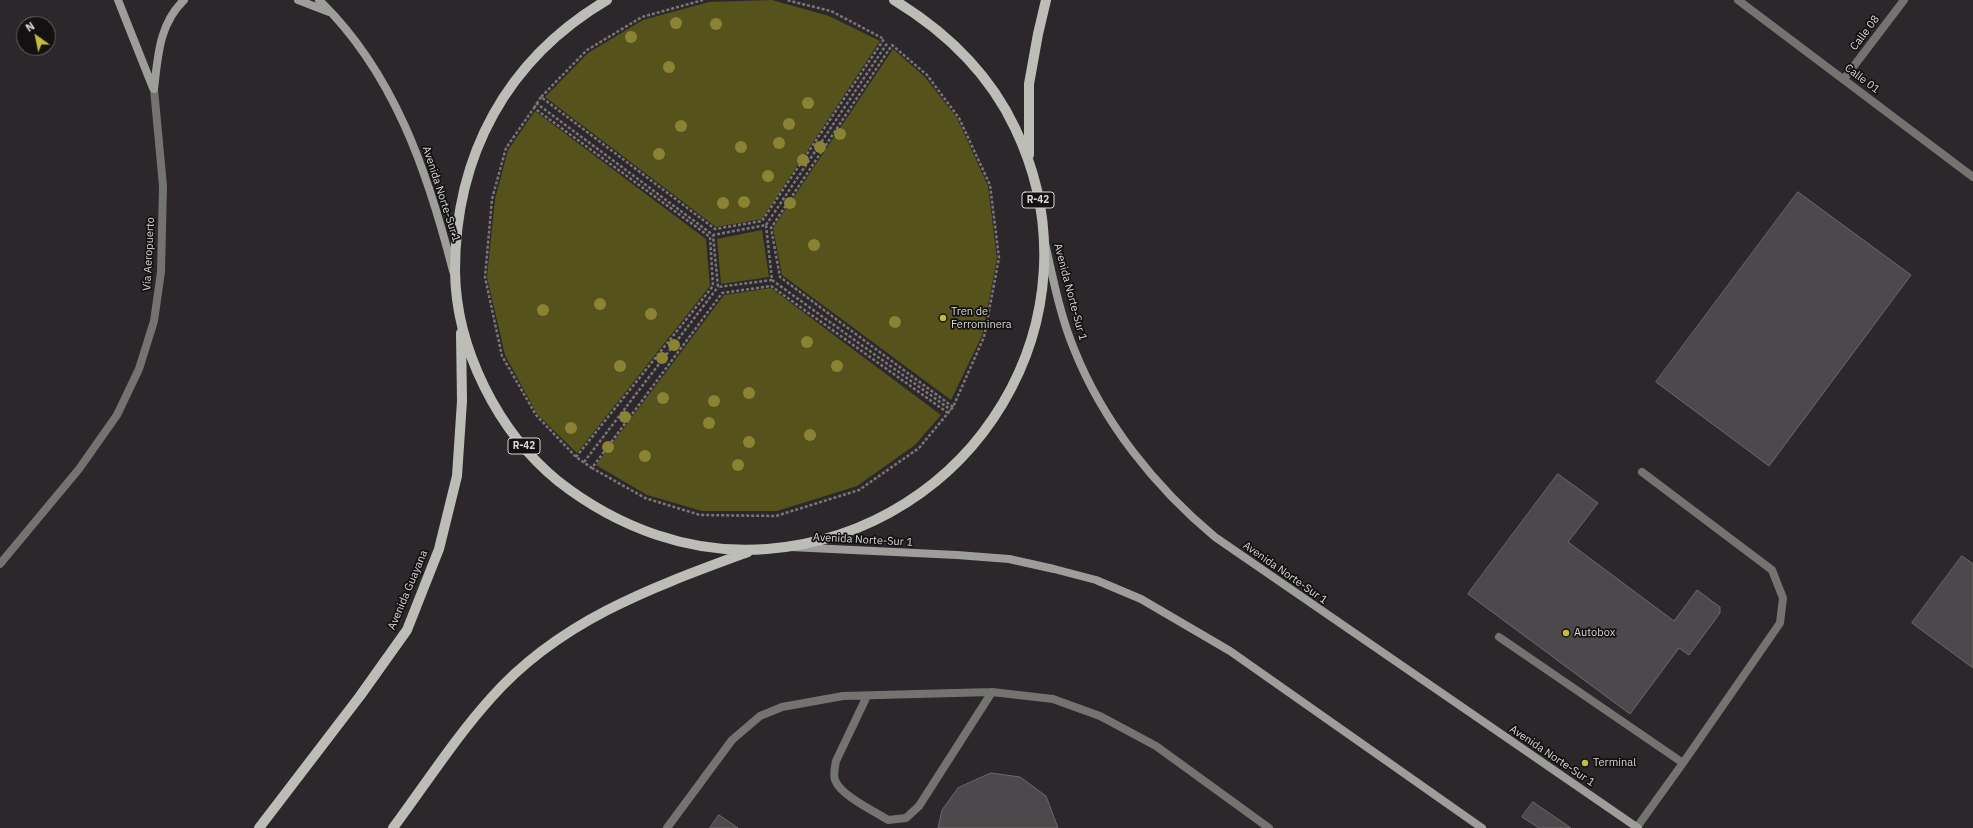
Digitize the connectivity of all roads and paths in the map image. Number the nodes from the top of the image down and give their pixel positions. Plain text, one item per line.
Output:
1 (118, 0) edge
2 (184, 0) edge
3 (298, 0) edge
4 (318, 0) edge
5 (607, 0) edge
6 (703, 0) edge
7 (786, 0) edge
8 (894, 0) edge
9 (1046, 0) edge
10 (1738, 0) edge
11 (1904, 0) edge
12 (333, 14) junction
13 (884, 39) junction
14 (888, 42) junction
15 (892, 45) junction
16 (1844, 79) junction
17 (154, 89) junction
18 (541, 97) junction
19 (536, 103) junction
20 (534, 108) junction
21 (1028, 161) junction
22 (1973, 177) edge
23 (766, 225) junction
24 (1043, 233) junction
25 (713, 235) junction
26 (456, 280) junction
27 (772, 280) junction
28 (718, 287) junction
29 (460, 316) junction
30 (953, 407) junction
31 (951, 410) junction
32 (948, 413) junction
33 (576, 457) junction
34 (584, 462) junction
35 (592, 468) junction
36 (1642, 472) dead end
37 (790, 547) junction
38 (752, 550) junction
39 (0, 564) edge
40 (1500, 637) dead end
41 (992, 692) junction
42 (867, 696) junction
43 (1683, 763) junction
44 (1638, 827) edge
45 (259, 828) edge
46 (393, 828) edge
47 (667, 828) edge
48 (1268, 828) edge
49 (1482, 828) edge

1 - 17 main road
2 - 17 main road
3 - 12 main road
4 - 12 main road, Avenida Norte-Sur 1
5 - 26 main road, R-42
6 - 18 path
7 - 13 path
8 - 21 main road, R-42
9 - 21 main road, R-42
10 - 16 street, Calle 01
11 - 16 street, Calle 08
12 - 26 main road, Avenida Norte-Sur 1
13 - 14 path
13 - 18 path
14 - 15 path
14 - 23 path
15 - 30 path
15 - 30 path
16 - 22 street, Calle 01
17 - 39 street, Vía Aeropuerto
18 - 19 path
19 - 20 path
19 - 25 path
20 - 33 path
20 - 33 path
21 - 24 main road, R-42
23 - 25 path
23 - 27 path
24 - 37 main road, R-42
24 - 44 main road, Avenida Norte-Sur 1
25 - 28 path
26 - 29 main road, R-42
27 - 28 path
27 - 31 path
28 - 34 path
29 - 38 main road, R-42
29 - 45 main road, Avenida Guayana / R-42
30 - 31 path
31 - 32 path
32 - 35 path
32 - 35 path
33 - 34 path
34 - 35 path
36 - 43 street
37 - 38 main road, R-42
37 - 49 main road, Avenida Norte-Sur 1
38 - 46 main road, R-42
40 - 43 street
41 - 42 street
41 - 42 street
41 - 48 street
42 - 47 street
43 - 44 street

